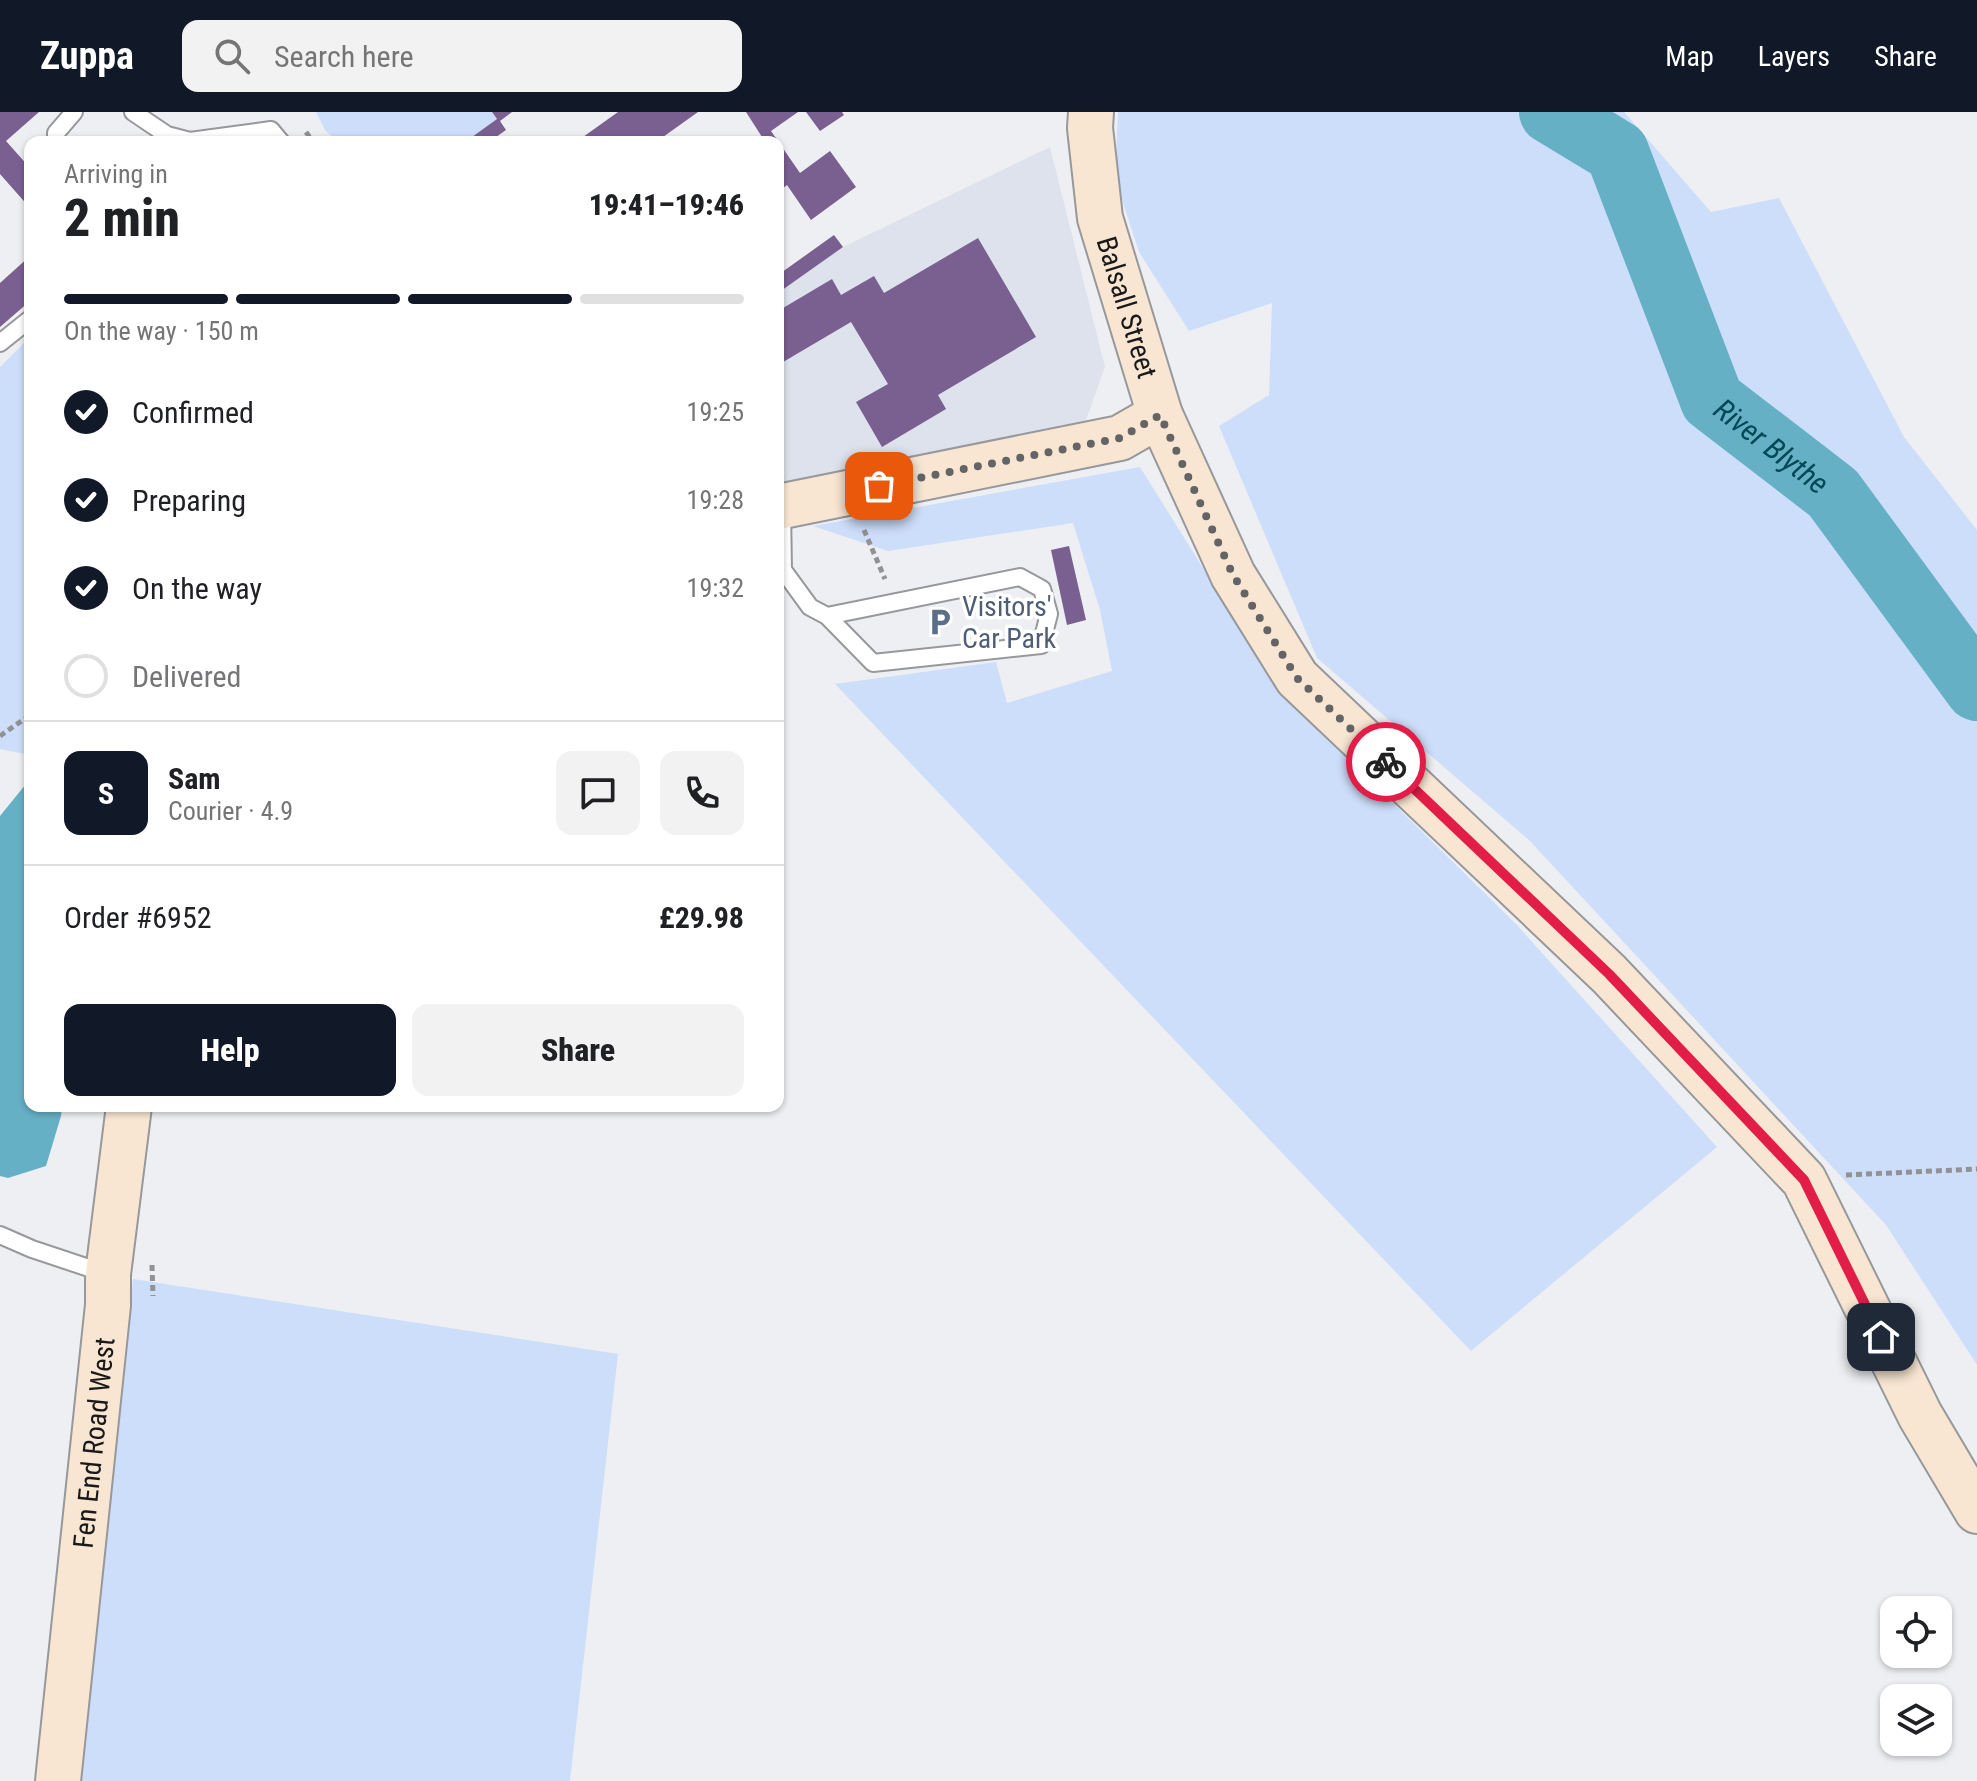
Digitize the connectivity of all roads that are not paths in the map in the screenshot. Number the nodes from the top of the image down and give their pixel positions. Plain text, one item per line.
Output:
1 (74, 112) edge
2 (133, 112) edge
3 (1091, 112) edge
4 (56, 136) edge
5 (170, 136) edge
6 (230, 136) edge
7 (276, 136) edge
8 (24, 324) edge
9 (0, 343) edge
10 (1160, 415) junction
11 (784, 505) edge
12 (784, 571) edge
13 (827, 616) junction
14 (128, 1112) edge
15 (0, 1235) edge
16 (108, 1274) junction
17 (1977, 1511) edge
18 (58, 1781) edge

1 - 4 lane
2 - 5 lane
3 - 10 main road, Balsall Street
6 - 7 lane
8 - 9 lane
10 - 11 main road
10 - 17 main road, Balsall Street
12 - 13 lane
13 - 13 lane
14 - 16 main road, Fen End Road West
15 - 16 lane
16 - 18 main road, Fen End Road West

